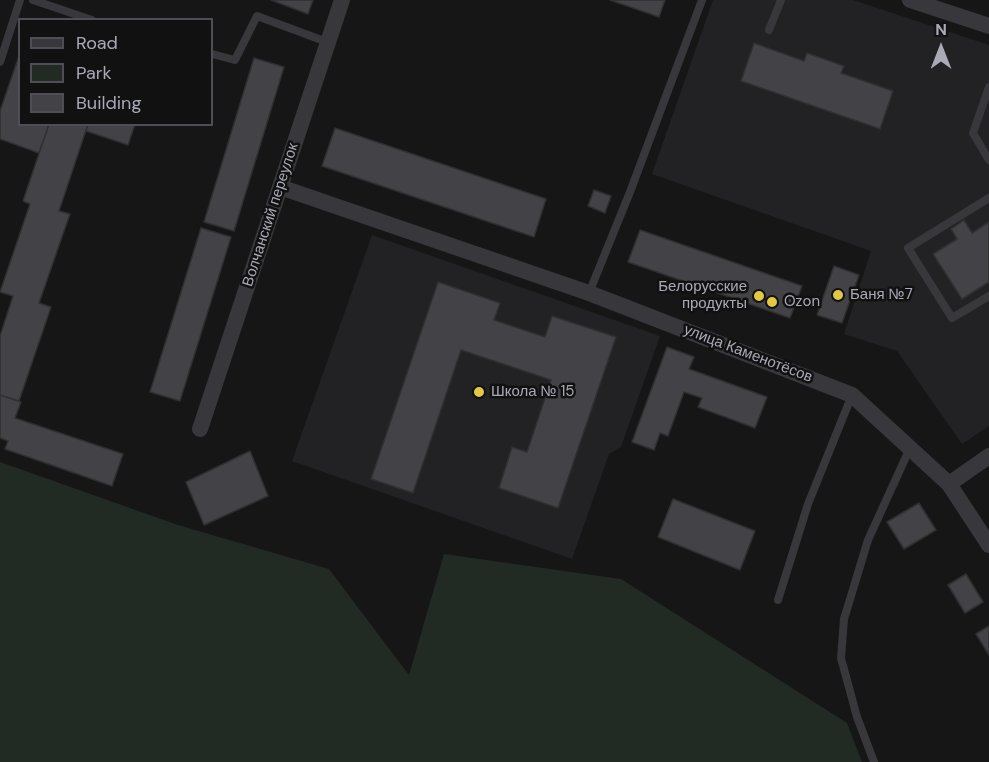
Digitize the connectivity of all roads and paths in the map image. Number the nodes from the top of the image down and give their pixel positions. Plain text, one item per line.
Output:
1 (20, 0) edge
2 (33, 0) edge
3 (342, 0) edge
4 (702, 0) edge
5 (781, 0) edge
6 (910, 0) edge
7 (86, 18) edge
8 (989, 26) edge
9 (769, 30) dead end
10 (327, 42) junction
11 (213, 54) edge
12 (0, 62) edge
13 (989, 87) edge
14 (989, 160) edge
15 (280, 187) junction
16 (989, 198) edge
17 (589, 292) junction
18 (989, 296) edge
19 (852, 396) junction
20 (200, 429) dead end
21 (910, 448) junction
22 (989, 456) edge
23 (949, 484) junction
24 (989, 545) edge
25 (778, 600) dead end
26 (874, 762) edge

1 - 12 lane
2 - 7 lane
3 - 10 street, Волчанский переулок
4 - 17 lane
5 - 9 lane
6 - 8 street
10 - 11 lane
10 - 15 street, Волчанский переулок
13 - 14 lane
15 - 17 street, улица Каменотёсов
15 - 20 street, Волчанский переулок
16 - 18 lane
17 - 19 street, улица Каменотёсов
19 - 21 street, улица Каменотёсов
19 - 25 lane
21 - 23 street, улица Каменотёсов
21 - 26 lane
22 - 23 street
23 - 24 street, улица Каменотёсов

